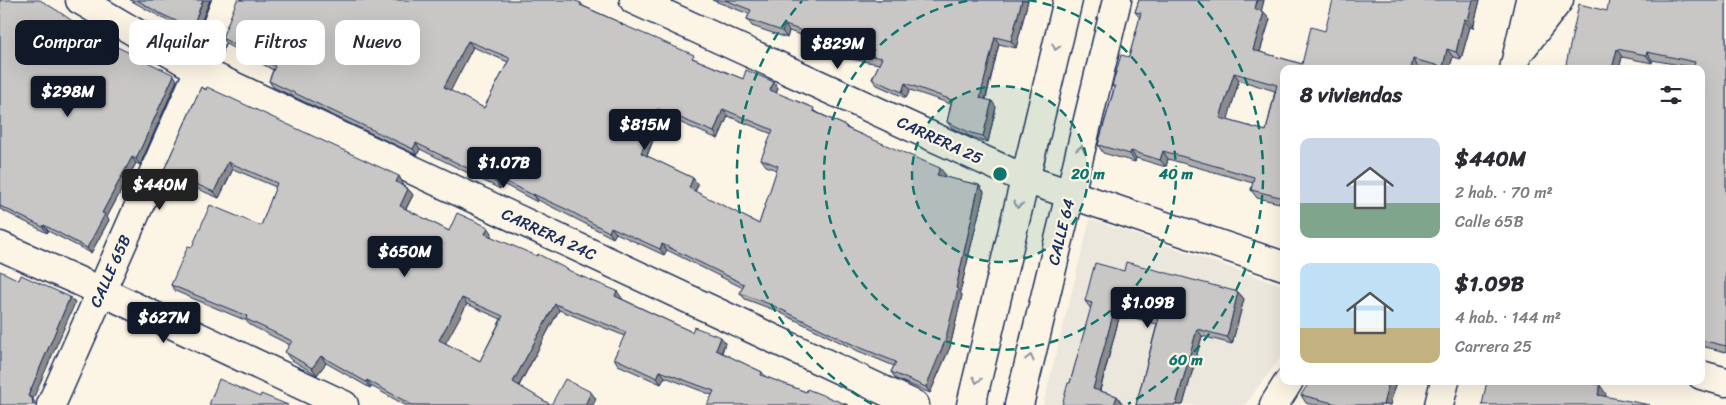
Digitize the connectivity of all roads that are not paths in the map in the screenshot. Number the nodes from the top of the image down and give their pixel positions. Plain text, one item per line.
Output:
1 (80, 0) edge
2 (227, 0) edge
3 (634, 0) edge
4 (1068, 0) edge
5 (1117, 0) edge
6 (1530, 0) edge
7 (1559, 0) edge
8 (1516, 62) edge
9 (199, 70) junction
10 (1025, 179) junction
11 (1070, 195) junction
12 (0, 246) edge
13 (1280, 265) edge
14 (101, 290) junction
15 (1705, 377) edge
16 (1726, 382) edge
17 (1286, 385) edge
18 (1444, 385) edge
19 (51, 405) edge
20 (344, 405) edge
21 (915, 405) edge
22 (971, 405) edge
23 (1019, 405) edge
24 (1274, 405) edge
25 (1439, 405) edge

1 - 9 street, CARRERA 24C
2 - 9 street, CALLE 65B
3 - 10 street, CARRERA 25
4 -> 10 street
11 -> 5 street, CALLE 64
6 - 8 street
7 - 8 street
9 - 14 street, CALLE 65B
9 - 21 street, CARRERA 24C
10 - 11 street, CARRERA 25
10 -> 22 street
11 - 13 street, CARRERA 25
23 -> 11 street, CALLE 64
12 - 14 street
14 - 19 street, CALLE 65B
14 - 20 street
15 - 16 street
17 - 24 street
18 - 25 street

